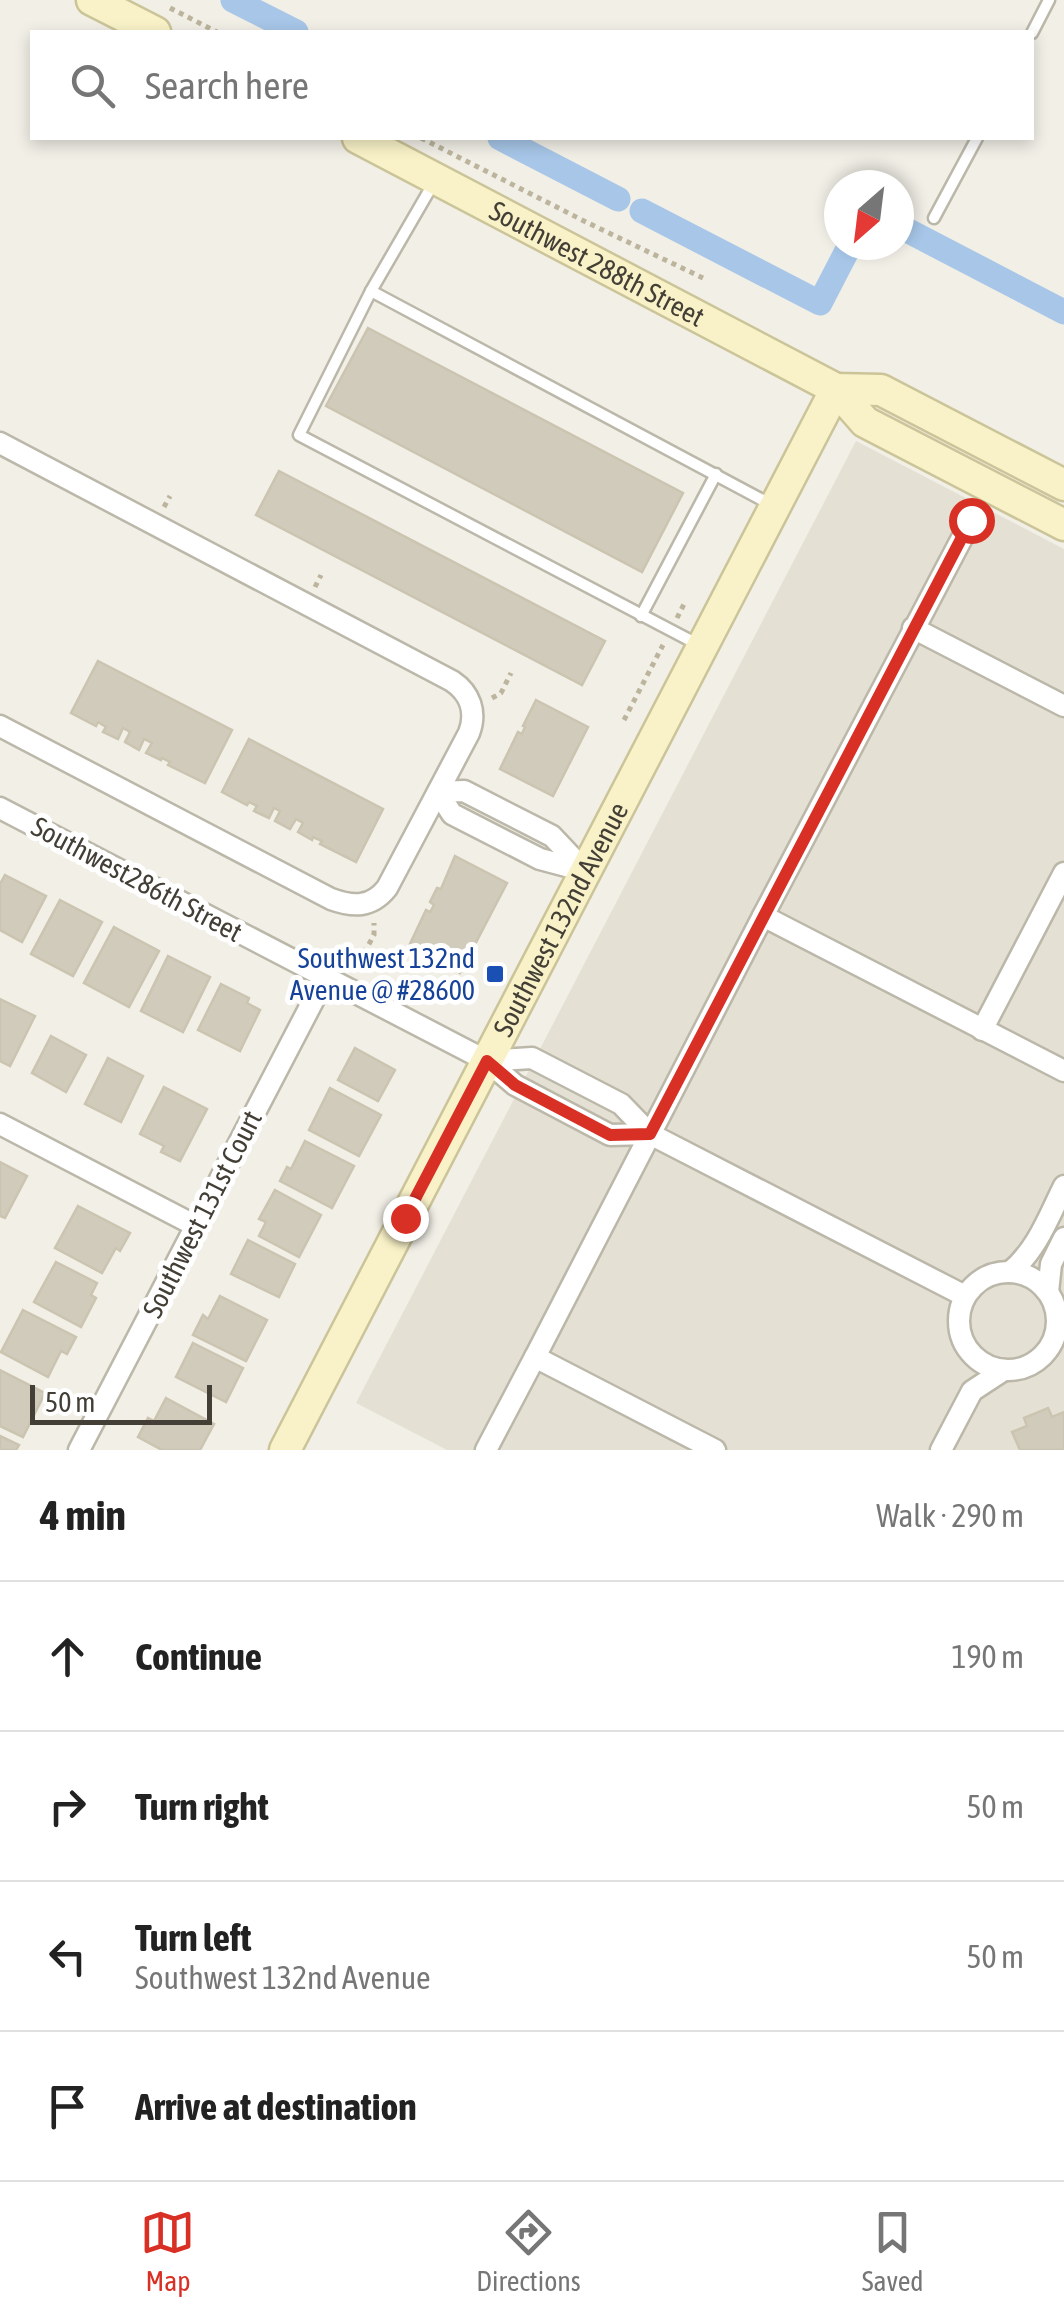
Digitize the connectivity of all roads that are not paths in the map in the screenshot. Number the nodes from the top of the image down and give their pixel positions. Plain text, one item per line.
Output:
1 (92, 0) edge
2 (1049, 0) edge
3 (162, 20) edge
4 (1034, 30) edge
5 (362, 140) edge
6 (976, 140) edge
7 (436, 178) junction
8 (934, 218) dead end
9 (372, 291) junction
10 (836, 389) junction
11 (0, 443) edge
12 (716, 474) junction
13 (1064, 484) edge
14 (774, 506) junction
15 (971, 520) dead end
16 (1064, 525) edge
17 (641, 616) junction
18 (913, 628) junction
19 (702, 647) junction
20 (1064, 706) edge
21 (0, 726) edge
22 (438, 792) junction
23 (0, 808) edge
24 (586, 871) junction
25 (1064, 873) edge
26 (763, 916) junction
27 (325, 978) junction
28 (982, 1030) junction
29 (487, 1061) junction
30 (1064, 1072) edge
31 (0, 1124) edge
32 (650, 1134) junction
33 (1064, 1186) edge
34 (196, 1226) junction
35 (1064, 1238) edge
36 (1010, 1272) junction
37 (1048, 1292) junction
38 (965, 1296) junction
39 (1058, 1348) edge
40 (970, 1352) junction
41 (535, 1357) junction
42 (1004, 1370) junction
43 (972, 1392) junction
44 (80, 1450) edge
45 (285, 1450) edge
46 (486, 1450) edge
47 (715, 1450) edge
48 (941, 1450) edge

1 - 3 street
2 - 4 lane
5 - 7 street, Southwest 288th Street
6 - 8 lane
7 - 9 lane
7 - 10 street, Southwest 288th Street
9 - 12 lane
9 - 17 lane
10 - 13 street, Southwest 288th Street
10 - 14 street, Southwest 132nd Avenue
10 - 16 street, Southwest 288th Street
11 - 22 street
12 - 14 lane
12 - 17 lane
14 - 19 street, Southwest 132nd Avenue
15 - 18 street
17 - 19 lane
18 - 20 street
18 - 26 street
19 - 24 street, Southwest 132nd Avenue
21 - 22 street
22 - 24 street
23 - 27 street, Southwest286th Street
24 - 29 street, Southwest 132nd Avenue
25 - 28 street
26 - 28 street
26 - 32 street
27 - 29 street, Southwest286th Street
27 - 34 street, Southwest 131st Court
28 - 30 street
29 - 32 street, Southwest286th Street
29 - 32 street
29 - 45 street, Southwest 132nd Avenue
31 - 34 street
32 - 38 street
32 - 41 street
33 - 36 street
34 - 44 street, Southwest 131st Court
35 - 37 street
36 - 37 street
36 - 38 street
37 - 39 street
38 - 40 street
39 - 42 street
40 - 42 street
40 - 43 street
41 - 46 street
41 - 47 street
42 - 43 street
43 - 48 street

